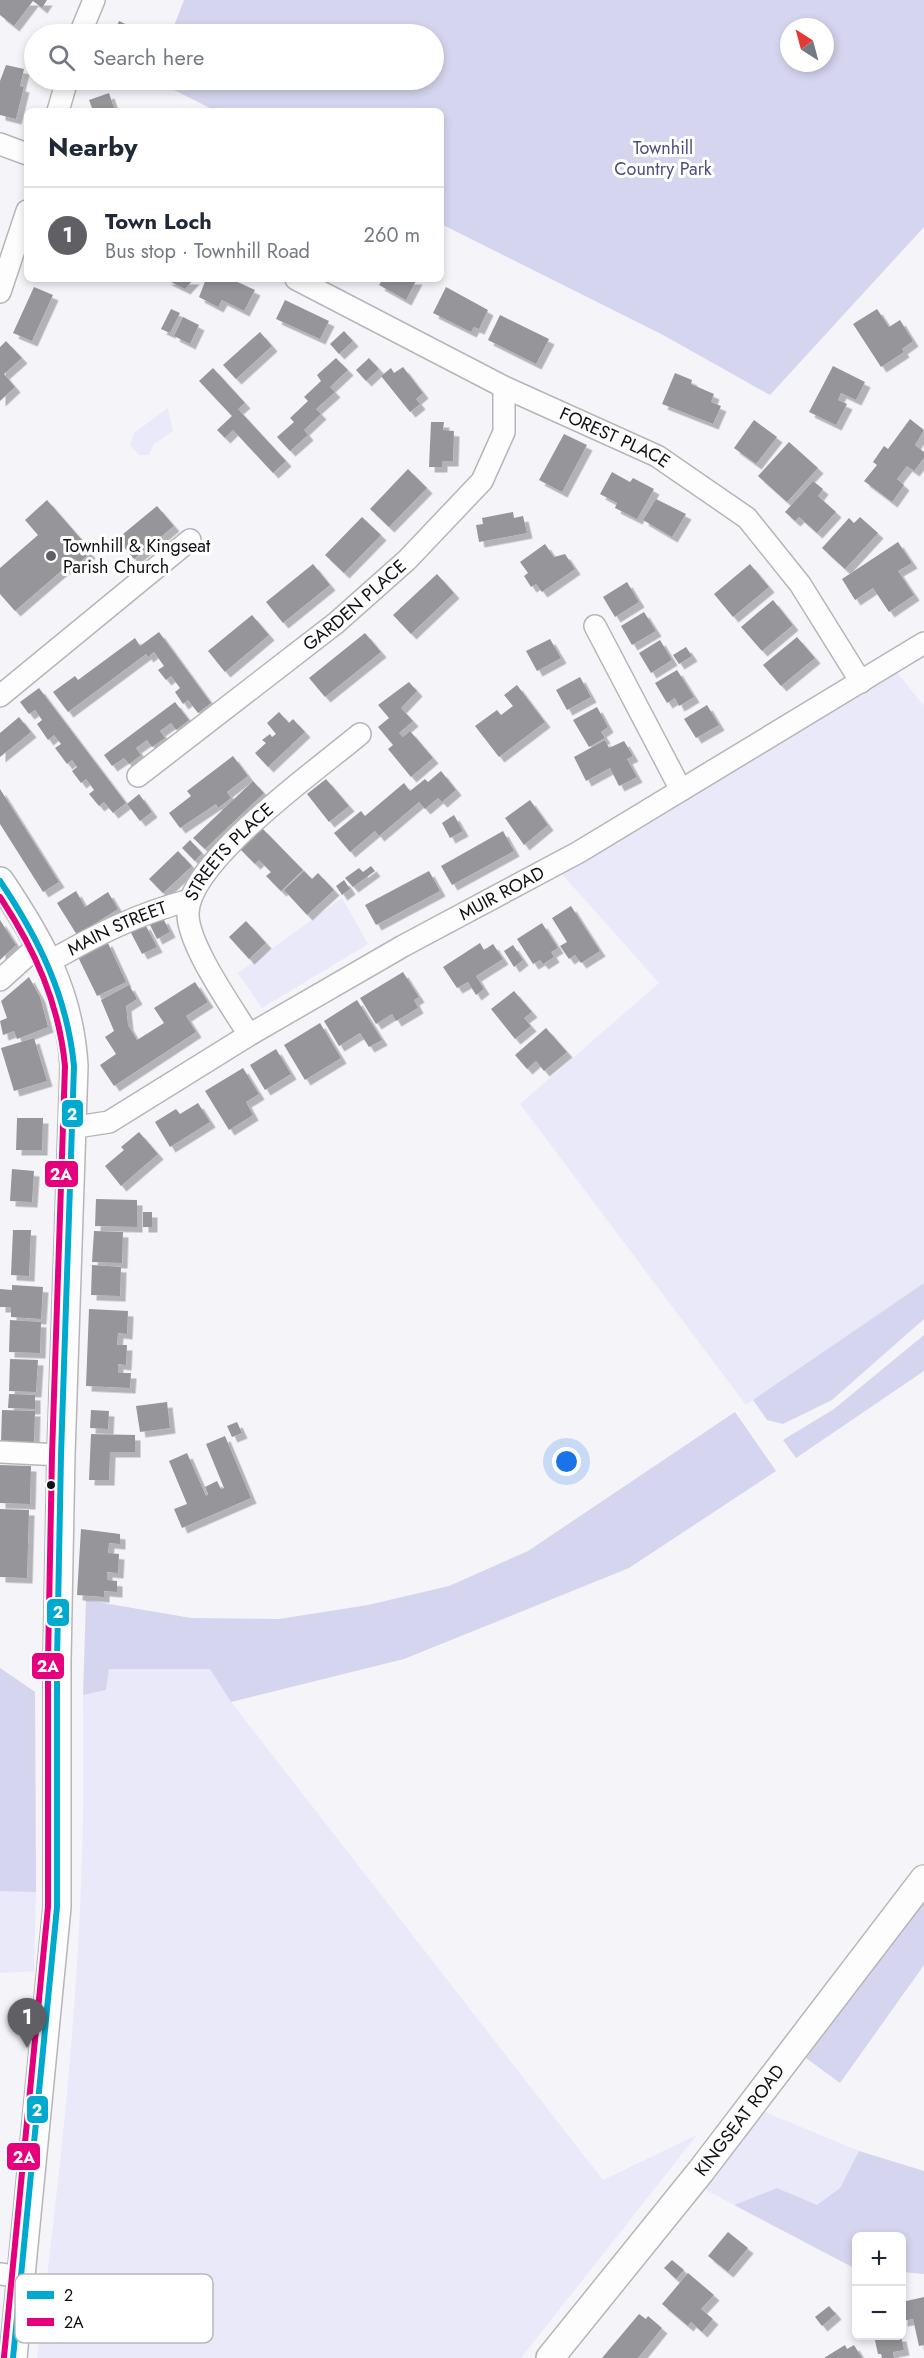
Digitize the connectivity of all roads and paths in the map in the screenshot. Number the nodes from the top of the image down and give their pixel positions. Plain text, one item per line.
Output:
1 (94, 0) edge
2 (84, 24) edge
3 (64, 90) edge
4 (59, 108) edge
5 (0, 144) edge
6 (24, 153) edge
7 (24, 220) edge
8 (302, 282) edge
9 (0, 292) edge
10 (504, 387) junction
11 (190, 540) dead end
12 (595, 626) dead end
13 (924, 643) edge
14 (861, 682) junction
15 (0, 696) edge
16 (360, 734) dead end
17 (138, 776) dead end
18 (681, 790) junction
19 (0, 881) edge
20 (190, 900) junction
21 (44, 954) junction
22 (0, 980) edge
23 (249, 1035) junction
24 (70, 1128) junction
25 (0, 1452) edge
26 (61, 1455) junction
27 (924, 1879) edge
28 (10, 2276) edge
29 (13, 2358) edge
30 (550, 2358) edge

1 - 2 street
3 - 4 street
5 - 6 street
7 - 9 street
8 - 10 street, FOREST PLACE
10 - 14 street, FOREST PLACE
10 - 17 street, GARDEN PLACE
11 - 15 street
12 - 18 street
13 - 14 street, MUIR ROAD
14 - 18 street, MUIR ROAD
16 - 20 street, STREETS PLACE
18 - 23 street, MUIR ROAD
19 - 21 street, MAIN STREET
20 - 21 street, MAIN STREET
20 - 23 street, STREETS PLACE
21 - 22 street
21 - 24 street, MAIN STREET
23 - 24 street, MUIR ROAD
24 - 26 street, MAIN STREET
25 - 26 street
26 - 28 street, MAIN STREET
27 - 30 street, KINGSEAT ROAD
28 - 29 street, MAIN STREET

